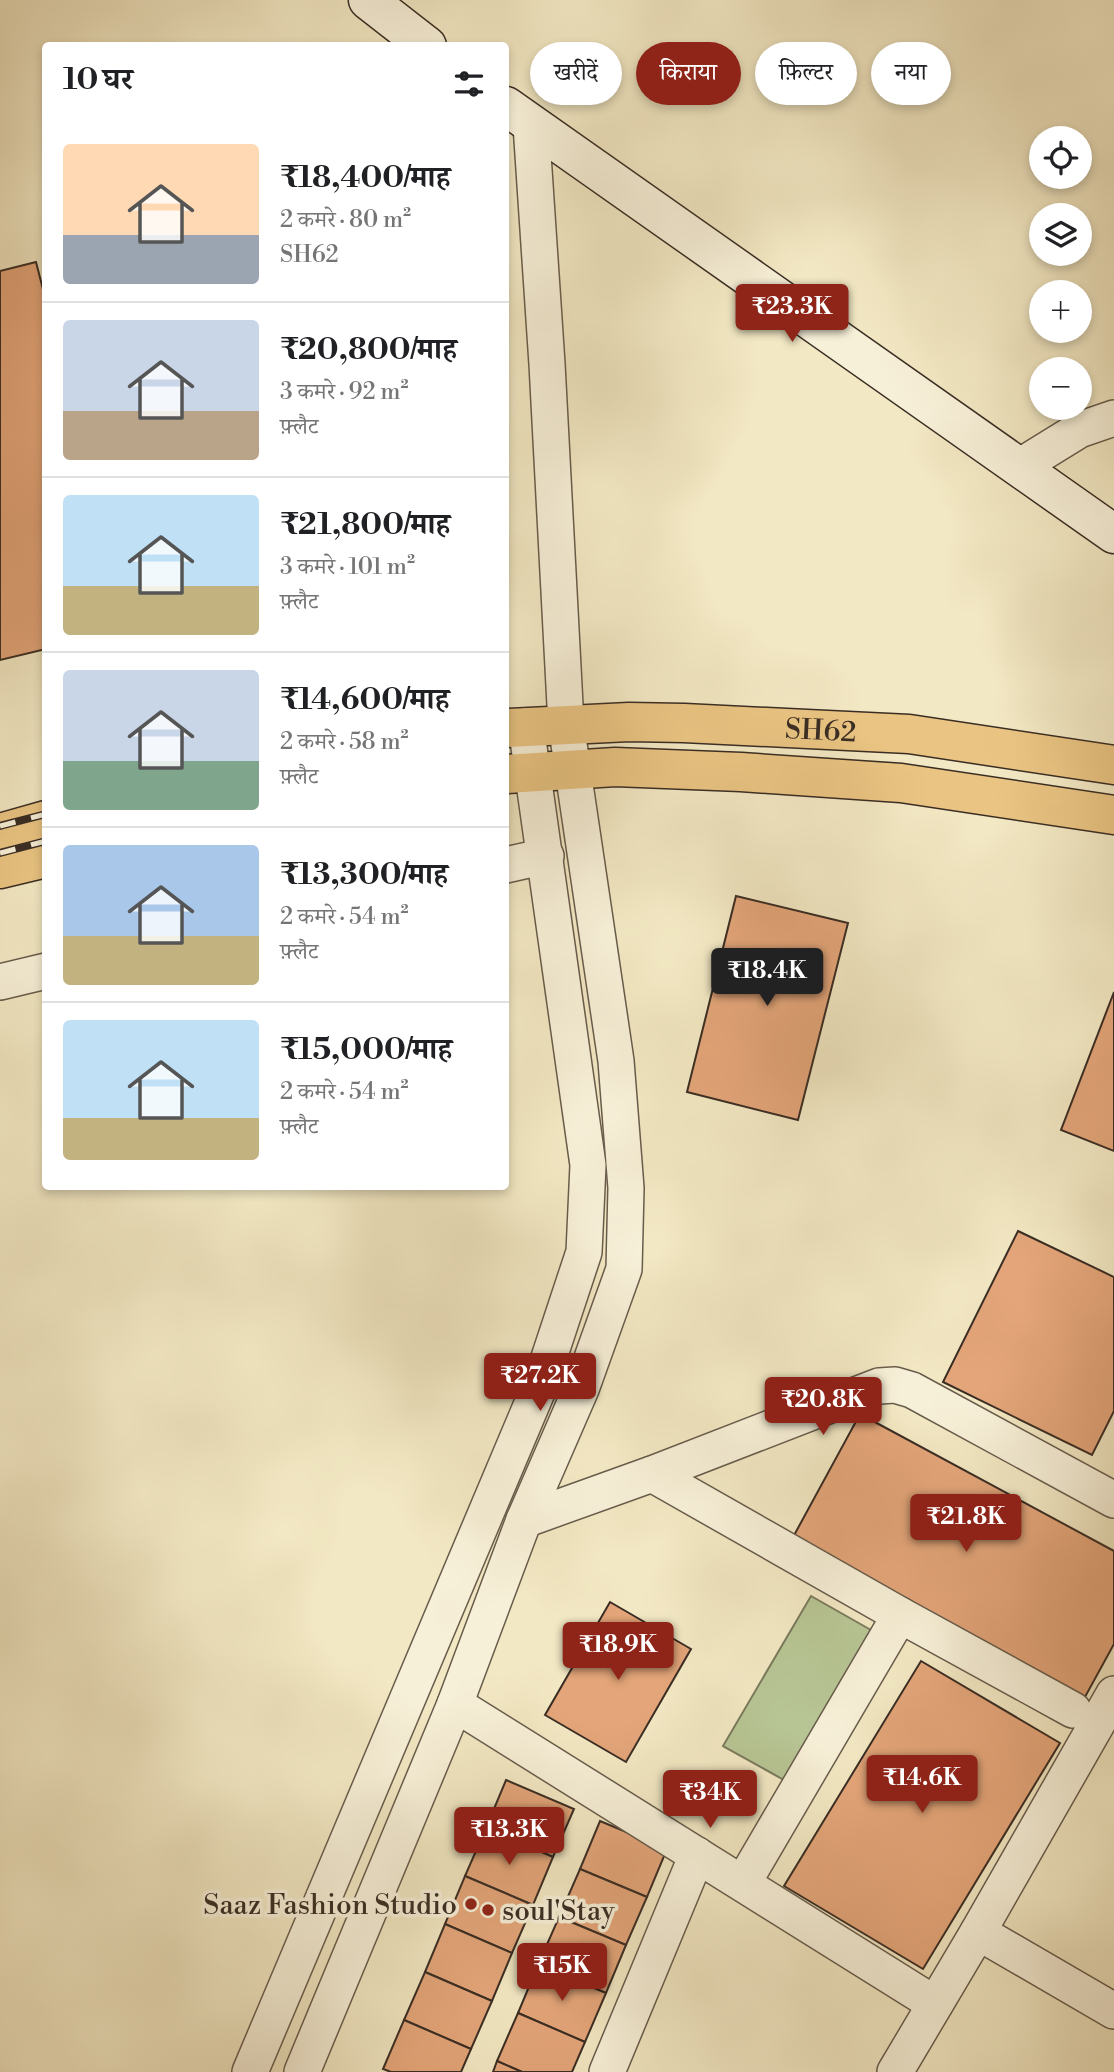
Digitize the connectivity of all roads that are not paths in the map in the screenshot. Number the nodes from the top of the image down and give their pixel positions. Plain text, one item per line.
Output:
1 (368, 0) edge
2 (422, 42) edge
3 (518, 116) edge
4 (1114, 418) edge
5 (1019, 467) junction
6 (1114, 534) edge
7 (566, 724) junction
8 (516, 727) edge
9 (1114, 765) edge
10 (572, 769) junction
11 (519, 773) edge
12 (1114, 815) edge
13 (42, 821) edge
14 (0, 833) edge
15 (546, 856) junction
16 (42, 859) edge
17 (509, 864) edge
18 (0, 869) edge
19 (42, 972) edge
20 (0, 982) edge
21 (652, 1474) junction
22 (1114, 1500) edge
23 (524, 1520) junction
24 (900, 1615) junction
25 (1114, 1694) edge
26 (455, 1704) junction
27 (1091, 1734) edge
28 (697, 1855) junction
29 (743, 1883) junction
30 (978, 1932) junction
31 (935, 2004) junction
32 (1114, 2011) edge
33 (250, 2072) edge
34 (302, 2072) edge
35 (607, 2072) edge
36 (895, 2072) edge

1 - 2 main road
3 - 5 main road
3 - 7 street
4 - 5 street
5 - 6 main road
7 - 8 main road, SH62 / SH62
7 - 9 main road, SH62 / SH62
7 - 10 street
8 - 11 street
10 - 11 main road, SH62
10 - 12 main road, SH62
10 - 23 street
11 - 15 street
13 - 14 main road
15 - 17 street
15 - 33 street
16 - 18 main road
19 - 20 street
21 - 22 street
21 - 23 street
21 - 24 street
23 - 26 street
24 - 27 street
24 - 29 street
25 - 27 street
26 - 28 street
26 - 34 street
27 - 30 street
28 - 29 street
28 - 35 street
29 - 31 street
30 - 31 street
30 - 32 street
31 - 36 street

